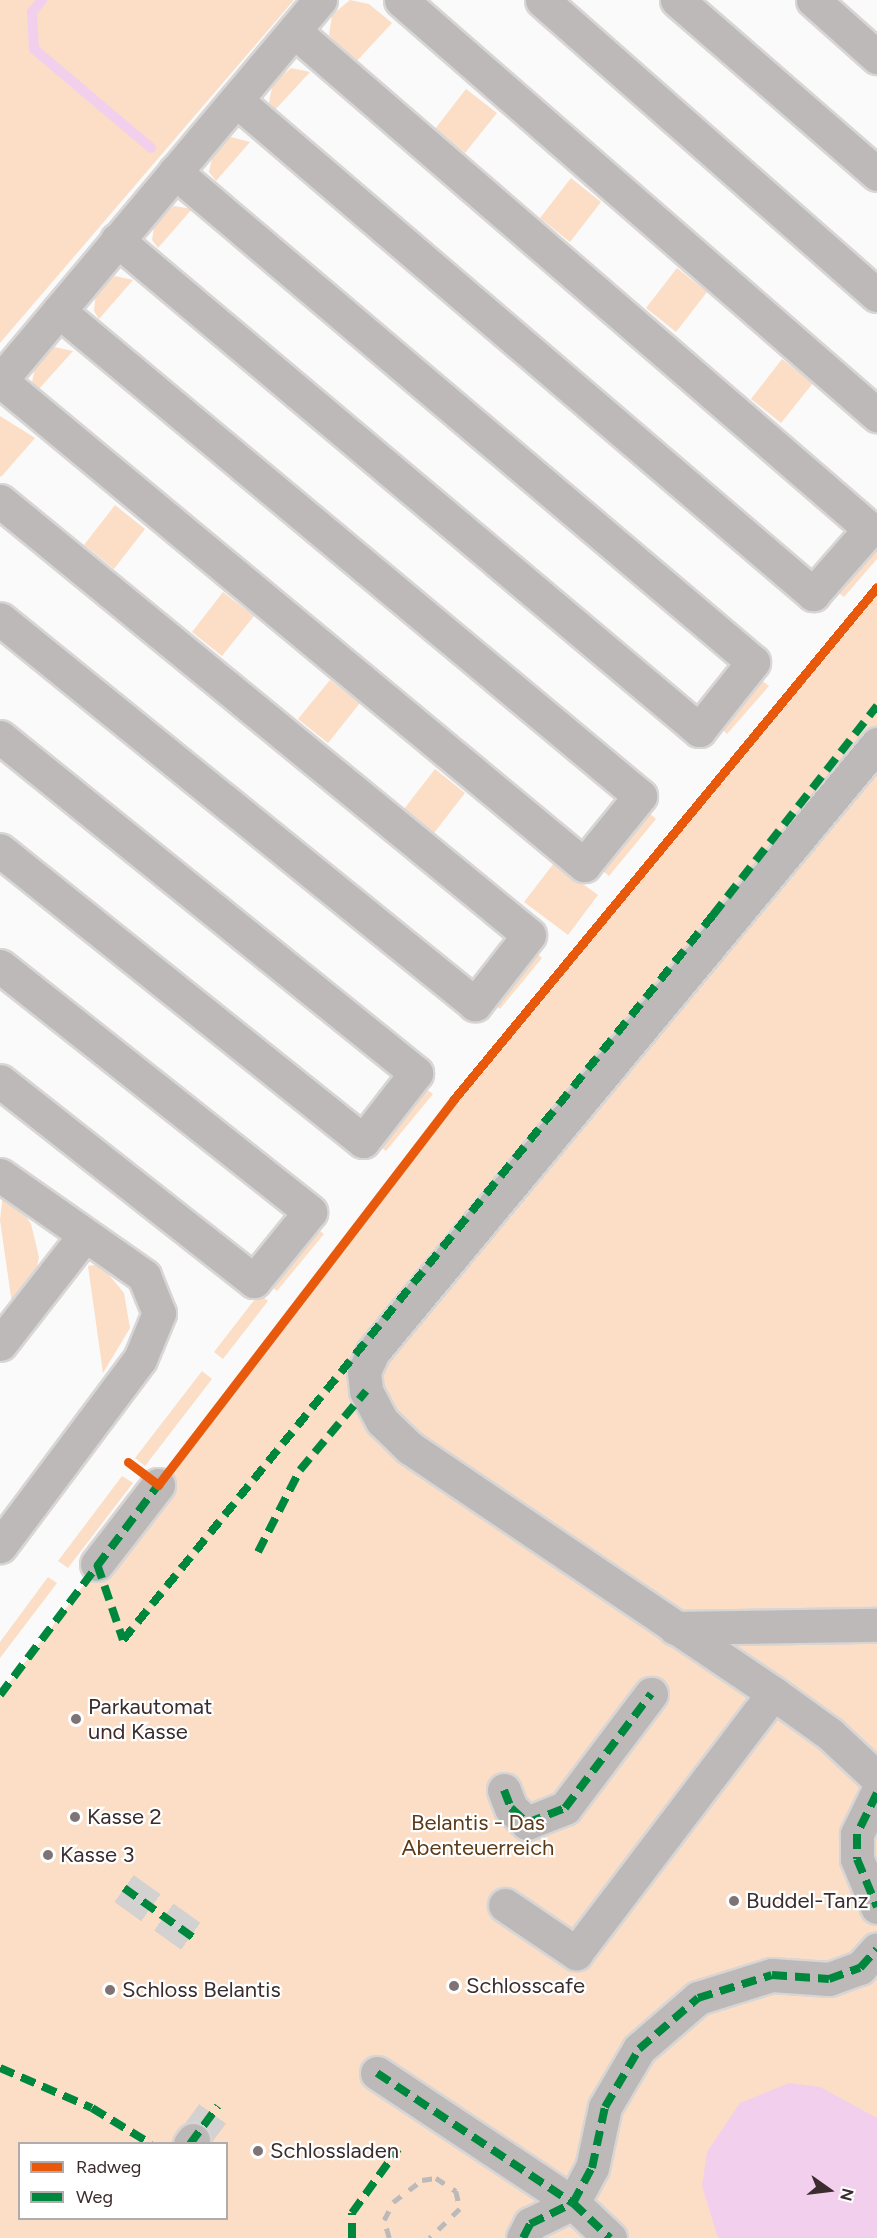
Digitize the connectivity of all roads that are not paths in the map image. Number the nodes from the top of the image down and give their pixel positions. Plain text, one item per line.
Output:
1 (320, 0) edge
2 (401, 0) edge
3 (542, 0) edge
4 (676, 0) edge
5 (813, 0) edge
6 (294, 31) junction
7 (877, 57) edge
8 (236, 100) junction
9 (175, 171) junction
10 (877, 174) edge
11 (117, 240) junction
12 (877, 295) edge
13 (58, 311) junction
14 (0, 381) edge
15 (877, 415) edge
16 (0, 501) edge
17 (0, 619) edge
18 (0, 737) edge
19 (877, 744) edge
20 (0, 850) edge
21 (0, 966) edge
22 (0, 1081) edge
23 (0, 1175) edge
24 (84, 1236) junction
25 (0, 1344) edge
26 (158, 1485) dead end
27 (0, 1546) edge
28 (97, 1564) dead end
29 (877, 1625) edge
30 (675, 1628) junction
31 (773, 1693) junction
32 (651, 1694) dead end
33 (877, 1778) edge
34 (504, 1790) dead end
35 (877, 1793) edge
36 (505, 1905) dead end
37 (877, 1907) edge
38 (877, 1949) edge
39 (376, 2073) dead end
40 (573, 2203) junction
41 (523, 2238) edge
42 (610, 2238) edge

1 - 6 street
2 - 15 street
3 - 12 street
4 - 10 street
5 - 7 street
6 - 8 street
6 - 8 street
8 - 9 street
9 - 11 street
9 - 11 street
11 - 13 street
13 - 14 street
13 - 14 street
16 - 17 street
18 - 20 street
19 - 30 street
21 - 22 street
23 - 24 street
24 - 25 street
24 - 27 street
26 - 28 street
29 - 30 street
30 - 31 street
31 - 33 street
31 - 36 street
32 - 34 street
35 - 37 street
38 - 40 street
39 - 40 street
40 - 41 street
40 - 42 street

